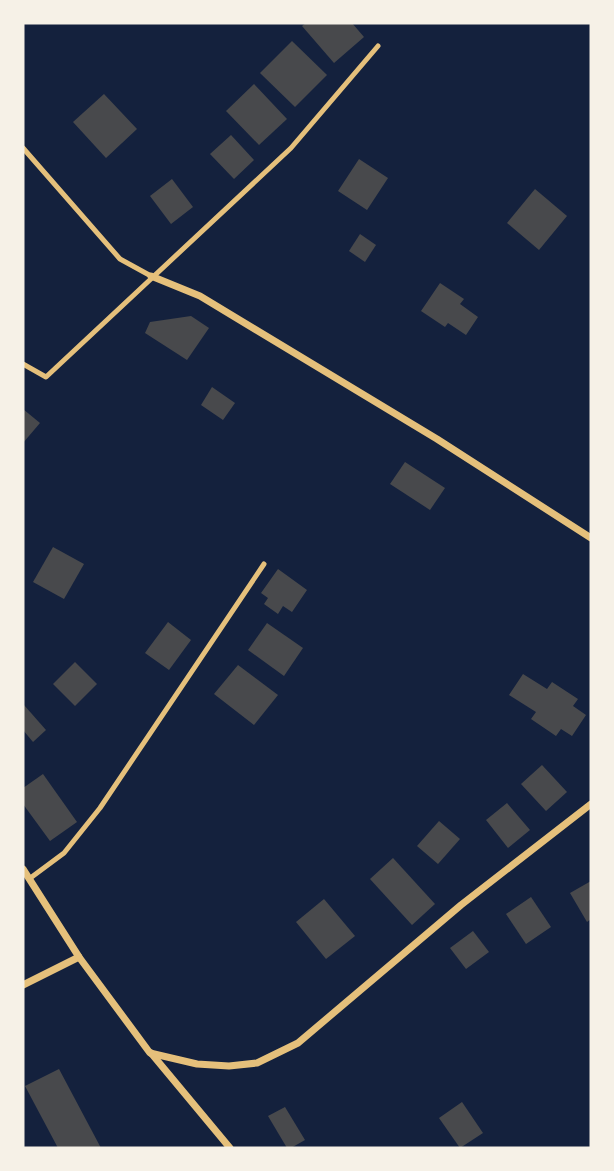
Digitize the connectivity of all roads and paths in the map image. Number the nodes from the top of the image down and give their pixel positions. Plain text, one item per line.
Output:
1 (377, 46) dead end
2 (23, 148) edge
3 (151, 276) junction
4 (23, 364) edge
5 (591, 538) edge
6 (264, 564) dead end
7 (591, 804) edge
8 (23, 869) edge
9 (29, 878) junction
10 (79, 957) junction
11 (23, 985) edge
12 (150, 1052) junction
13 (230, 1148) edge

1 - 3 lane
2 - 3 lane
3 - 4 lane
3 - 5 street
6 - 9 lane
7 - 12 street
8 - 9 street
9 - 10 street
10 - 11 street
10 - 12 street
12 - 13 street

